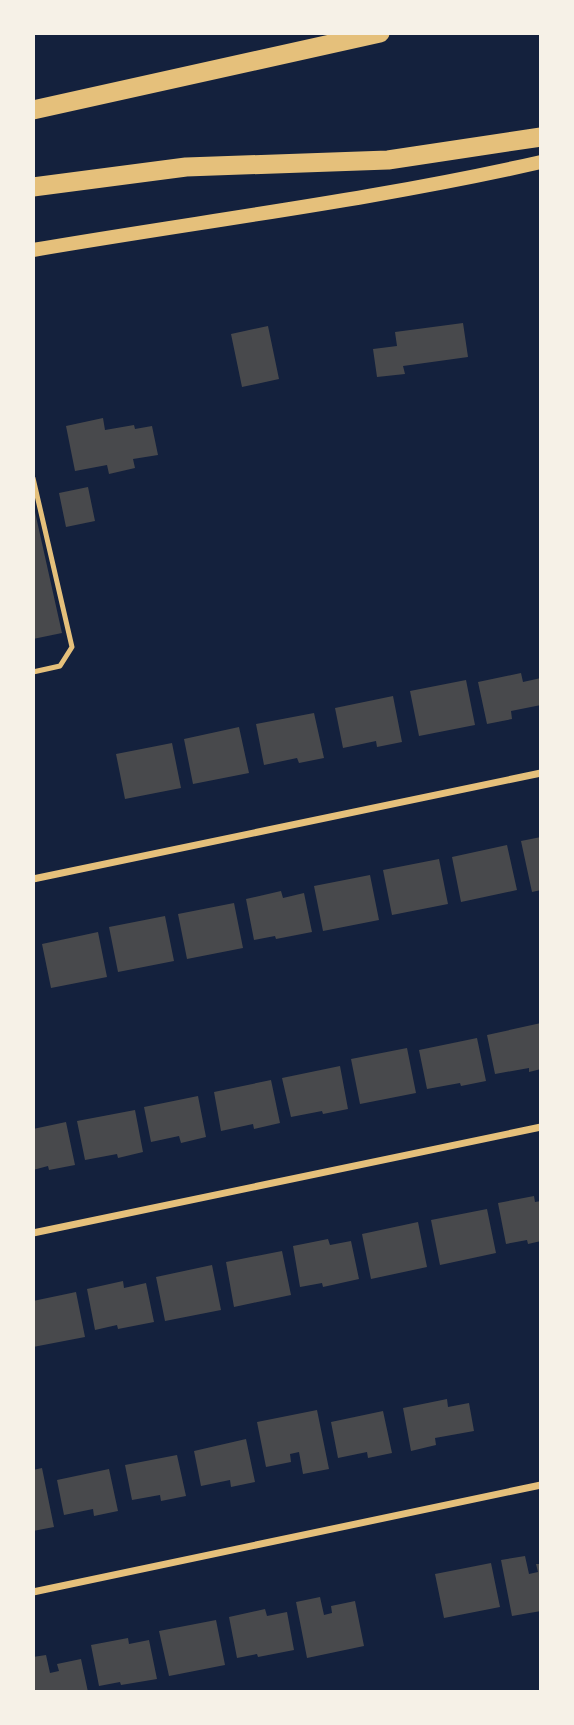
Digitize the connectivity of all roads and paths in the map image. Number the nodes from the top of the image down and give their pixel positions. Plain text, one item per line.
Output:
1 (380, 33) edge
2 (33, 110) edge
3 (541, 137) edge
4 (541, 162) edge
5 (33, 187) edge
6 (33, 250) edge
7 (33, 478) edge
8 (33, 672) edge
9 (541, 773) edge
10 (33, 879) edge
11 (541, 1127) edge
12 (33, 1233) edge
13 (541, 1485) edge
14 (33, 1592) edge

1 - 2 highway
3 - 5 highway
4 - 6 main road
7 - 8 lane
9 - 10 street
11 - 12 street
13 - 14 street

